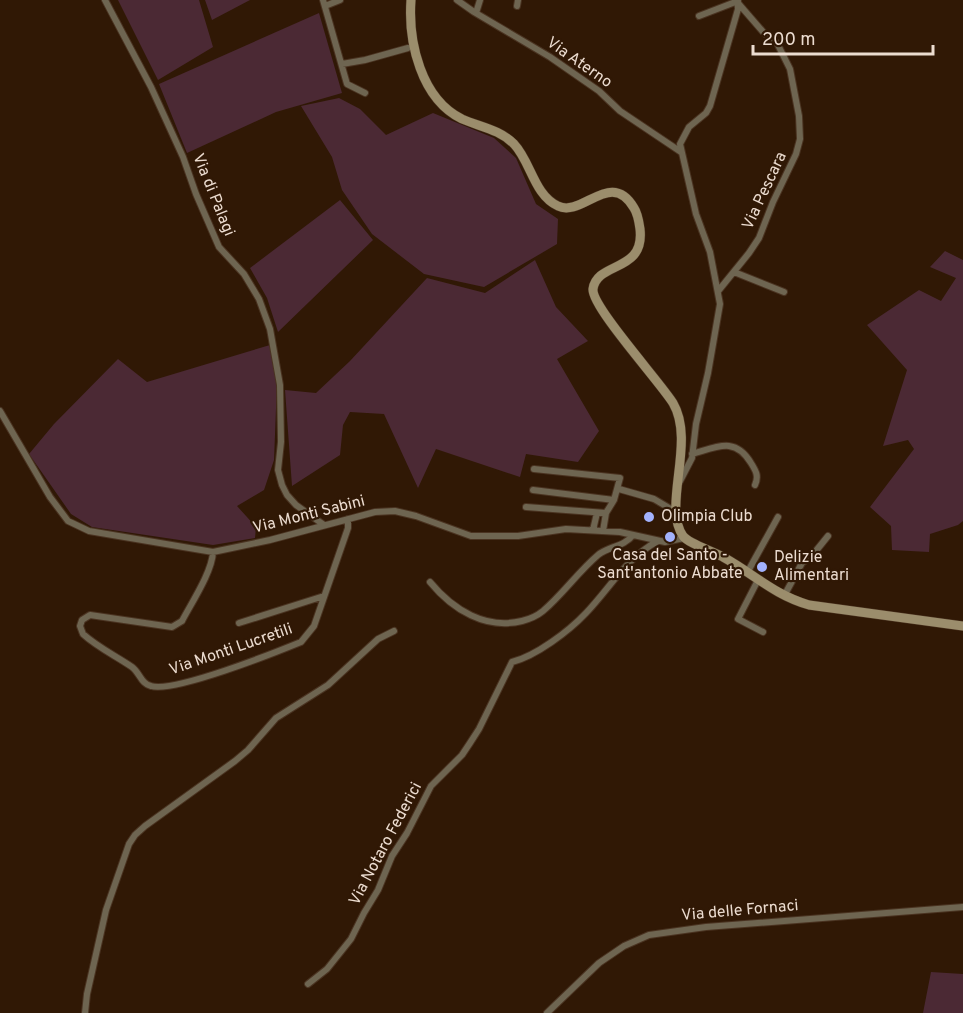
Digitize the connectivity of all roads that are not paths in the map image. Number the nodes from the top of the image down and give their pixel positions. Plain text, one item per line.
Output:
1 (105, 0) edge
2 (340, 0) edge
3 (411, 0) edge
4 (457, 0) edge
5 (480, 0) edge
6 (737, 1) edge
7 (324, 3) edge
8 (476, 13) junction
9 (699, 16) dead end
10 (408, 48) dead end
11 (342, 64) junction
12 (365, 93) dead end
13 (681, 152) junction
14 (734, 272) junction
15 (718, 290) junction
16 (784, 292) dead end
17 (0, 411) edge
18 (692, 454) junction
19 (534, 469) dead end
20 (678, 485) junction
21 (756, 485) dead end
22 (619, 489) junction
23 (533, 490) dead end
24 (615, 500) junction
25 (526, 507) dead end
26 (677, 512) junction
27 (597, 513) junction
28 (606, 513) junction
29 (778, 517) dead end
30 (348, 519) junction
31 (324, 525) junction
32 (593, 530) junction
33 (603, 531) junction
34 (633, 535) junction
35 (828, 536) dead end
36 (684, 538) junction
37 (659, 541) junction
38 (213, 552) junction
39 (747, 573) junction
40 (758, 580) junction
41 (430, 582) dead end
42 (324, 596) junction
43 (784, 596) junction
44 (239, 623) dead end
45 (963, 626) edge
46 (394, 631) dead end
47 (763, 632) dead end
48 (963, 907) edge
49 (309, 984) dead end
50 (85, 1013) edge
51 (547, 1013) edge

1 - 31 street, Via di Palagi
2 - 7 street
3 - 20 main road
4 - 8 street, Via Aterno
5 - 8 street
6 - 9 street
6 - 13 street
6 - 14 street, Via Pescara
7 - 11 street
8 - 13 street, Via Aterno
10 - 11 street
11 - 12 street
13 - 15 street
14 - 15 street, Via Pescara
14 - 16 street
15 - 18 street
17 - 38 street, Via Monti Sabini
18 - 20 street
18 - 21 street
19 - 22 street
20 - 26 main road
22 - 24 street
22 - 26 street
23 - 24 street
24 - 28 street
25 - 27 street
26 - 36 main road
27 - 28 street
27 - 32 street
28 - 33 street
29 - 39 street
30 - 31 street, Via Monti Sabini
30 - 32 street, Via Monti Sabini
30 - 42 street, Via Monti Lucretili
31 - 38 street, Via Monti Sabini
32 - 33 street, Via Monti Sabini
33 - 34 street, Via Monti Sabini
34 - 37 street, Via Monti Sabini
34 - 41 street
35 - 43 street
36 - 37 street, Via Monti Sabini
36 - 39 main road
37 - 49 street, Via Notaro Federici
38 - 42 street, Via Monti Lucretili
39 - 40 main road
40 - 43 main road
40 - 47 street
42 - 44 street, Via Monti Lucretili
43 - 45 main road
46 - 50 street
48 - 51 street, Via delle Fornaci

